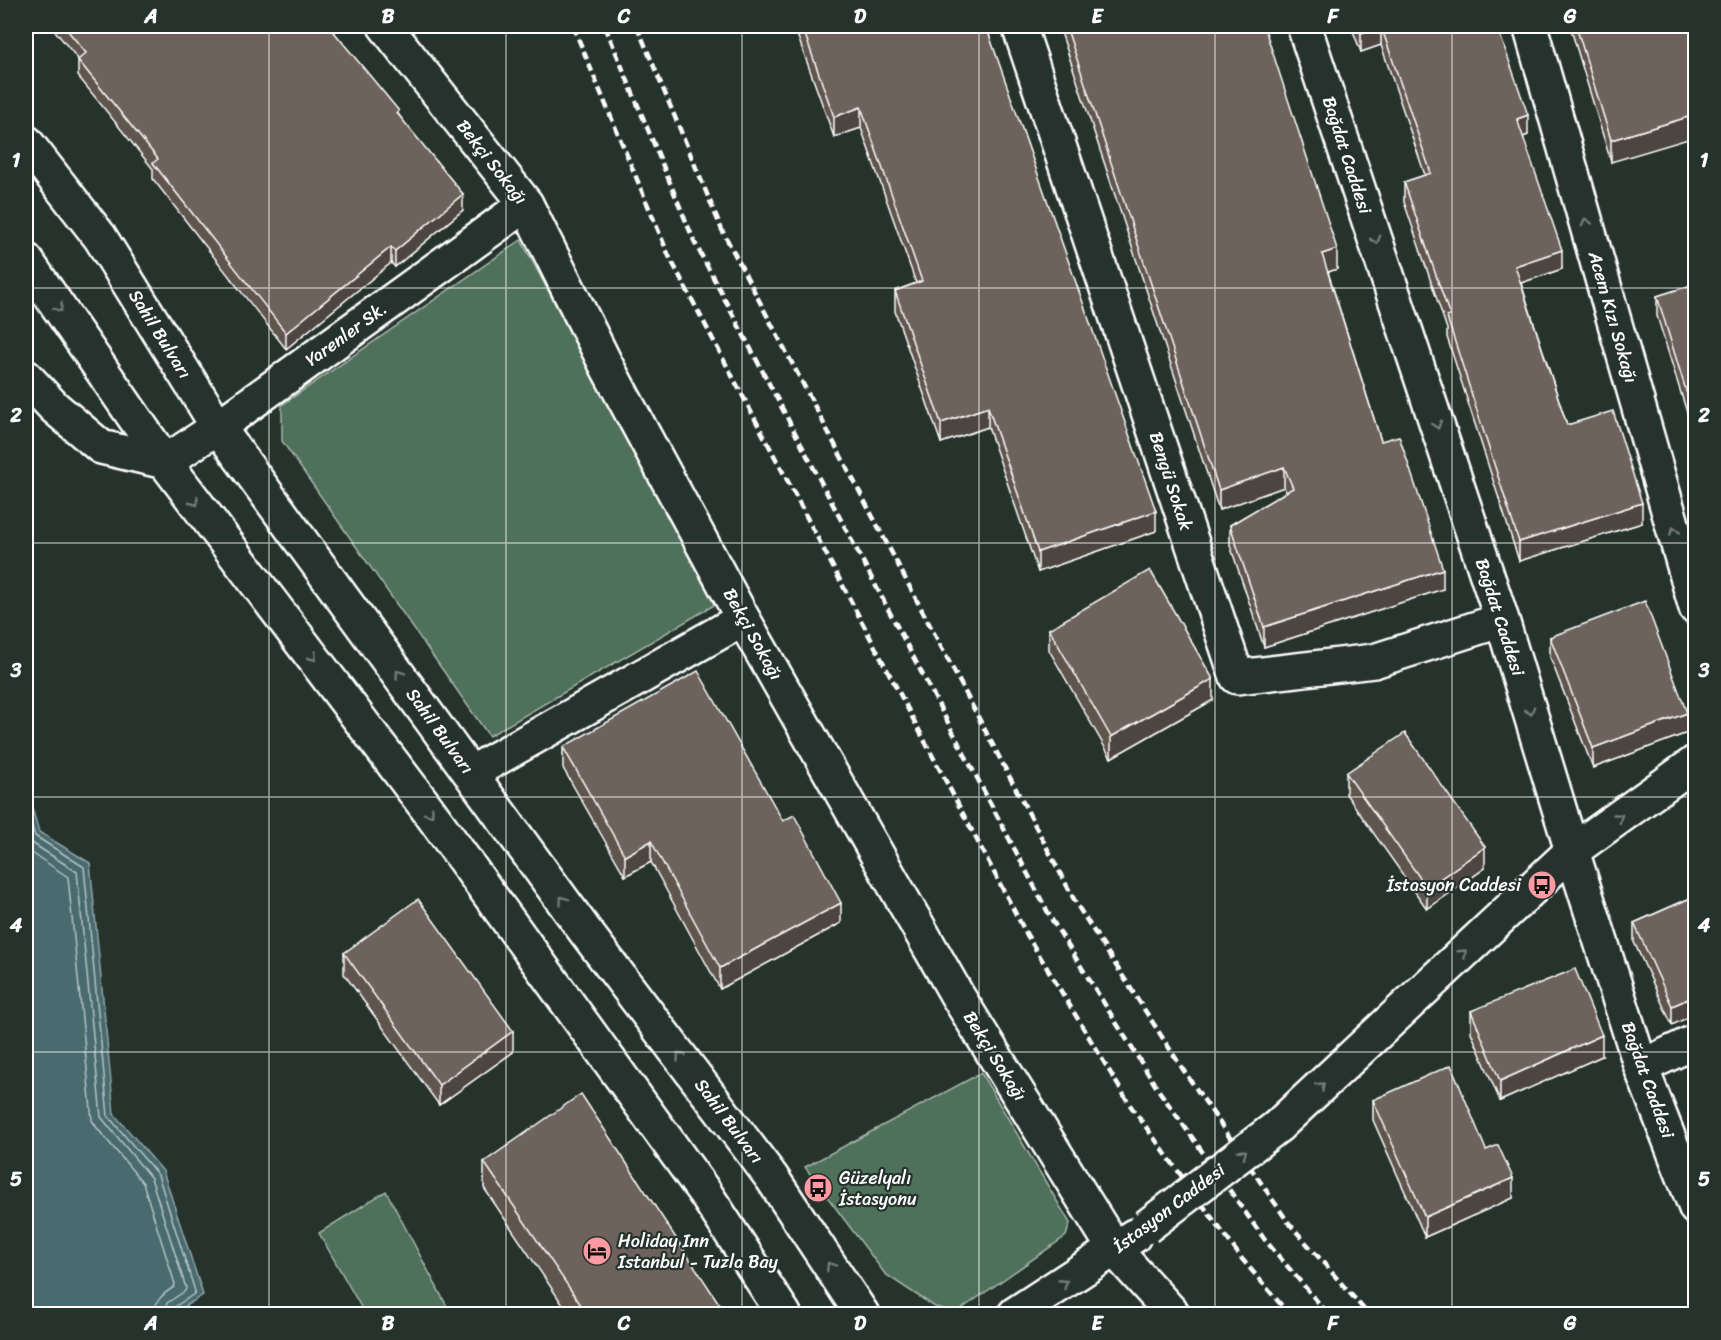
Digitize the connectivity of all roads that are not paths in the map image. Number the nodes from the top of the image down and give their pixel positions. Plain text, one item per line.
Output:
1 (385, 26) edge
2 (1019, 26) edge
3 (1304, 26) edge
4 (1530, 26) edge
5 (26, 142) edge
6 (525, 204) junction
7 (26, 260) edge
8 (26, 377) edge
9 (218, 427) junction
10 (165, 462) junction
11 (1695, 608) edge
12 (743, 619) junction
13 (1502, 620) junction
14 (1695, 762) edge
15 (471, 773) junction
16 (1572, 851) junction
17 (1695, 1041) edge
18 (1641, 1067) junction
19 (1695, 1208) edge
20 (1115, 1250) junction
21 (784, 1314) edge
22 (862, 1314) edge
23 (1015, 1314) edge
24 (1173, 1314) edge

1 - 6 main road, Bekçi Sokağı
2 - 13 main road, Bengü Sokak
3 -> 13 main road, Bağdat Caddesi
11 -> 4 main road, Acem Kızı Sokağı
5 - 9 main road, Sahil Bulvarı
6 - 9 main road, Yarenler Sk.
6 - 12 main road, Bekçi Sokağı
7 -> 10 main road
8 - 10 main road
9 - 10 main road, Yarenler Sk.
15 -> 9 main road, Sahil Bulvarı
10 -> 21 main road
12 - 15 main road
12 - 20 main road, Bekçi Sokağı
13 -> 16 main road, Bağdat Caddesi
16 -> 14 main road, İstasyon Caddesi
22 -> 15 main road, Sahil Bulvarı
16 - 18 main road, Bağdat Caddesi
20 -> 16 main road, İstasyon Caddesi, bridge
17 - 18 main road
18 - 19 main road, Bağdat Caddesi
23 -> 20 main road, İstasyon Caddesi
20 - 24 main road, Bekçi Sokağı

